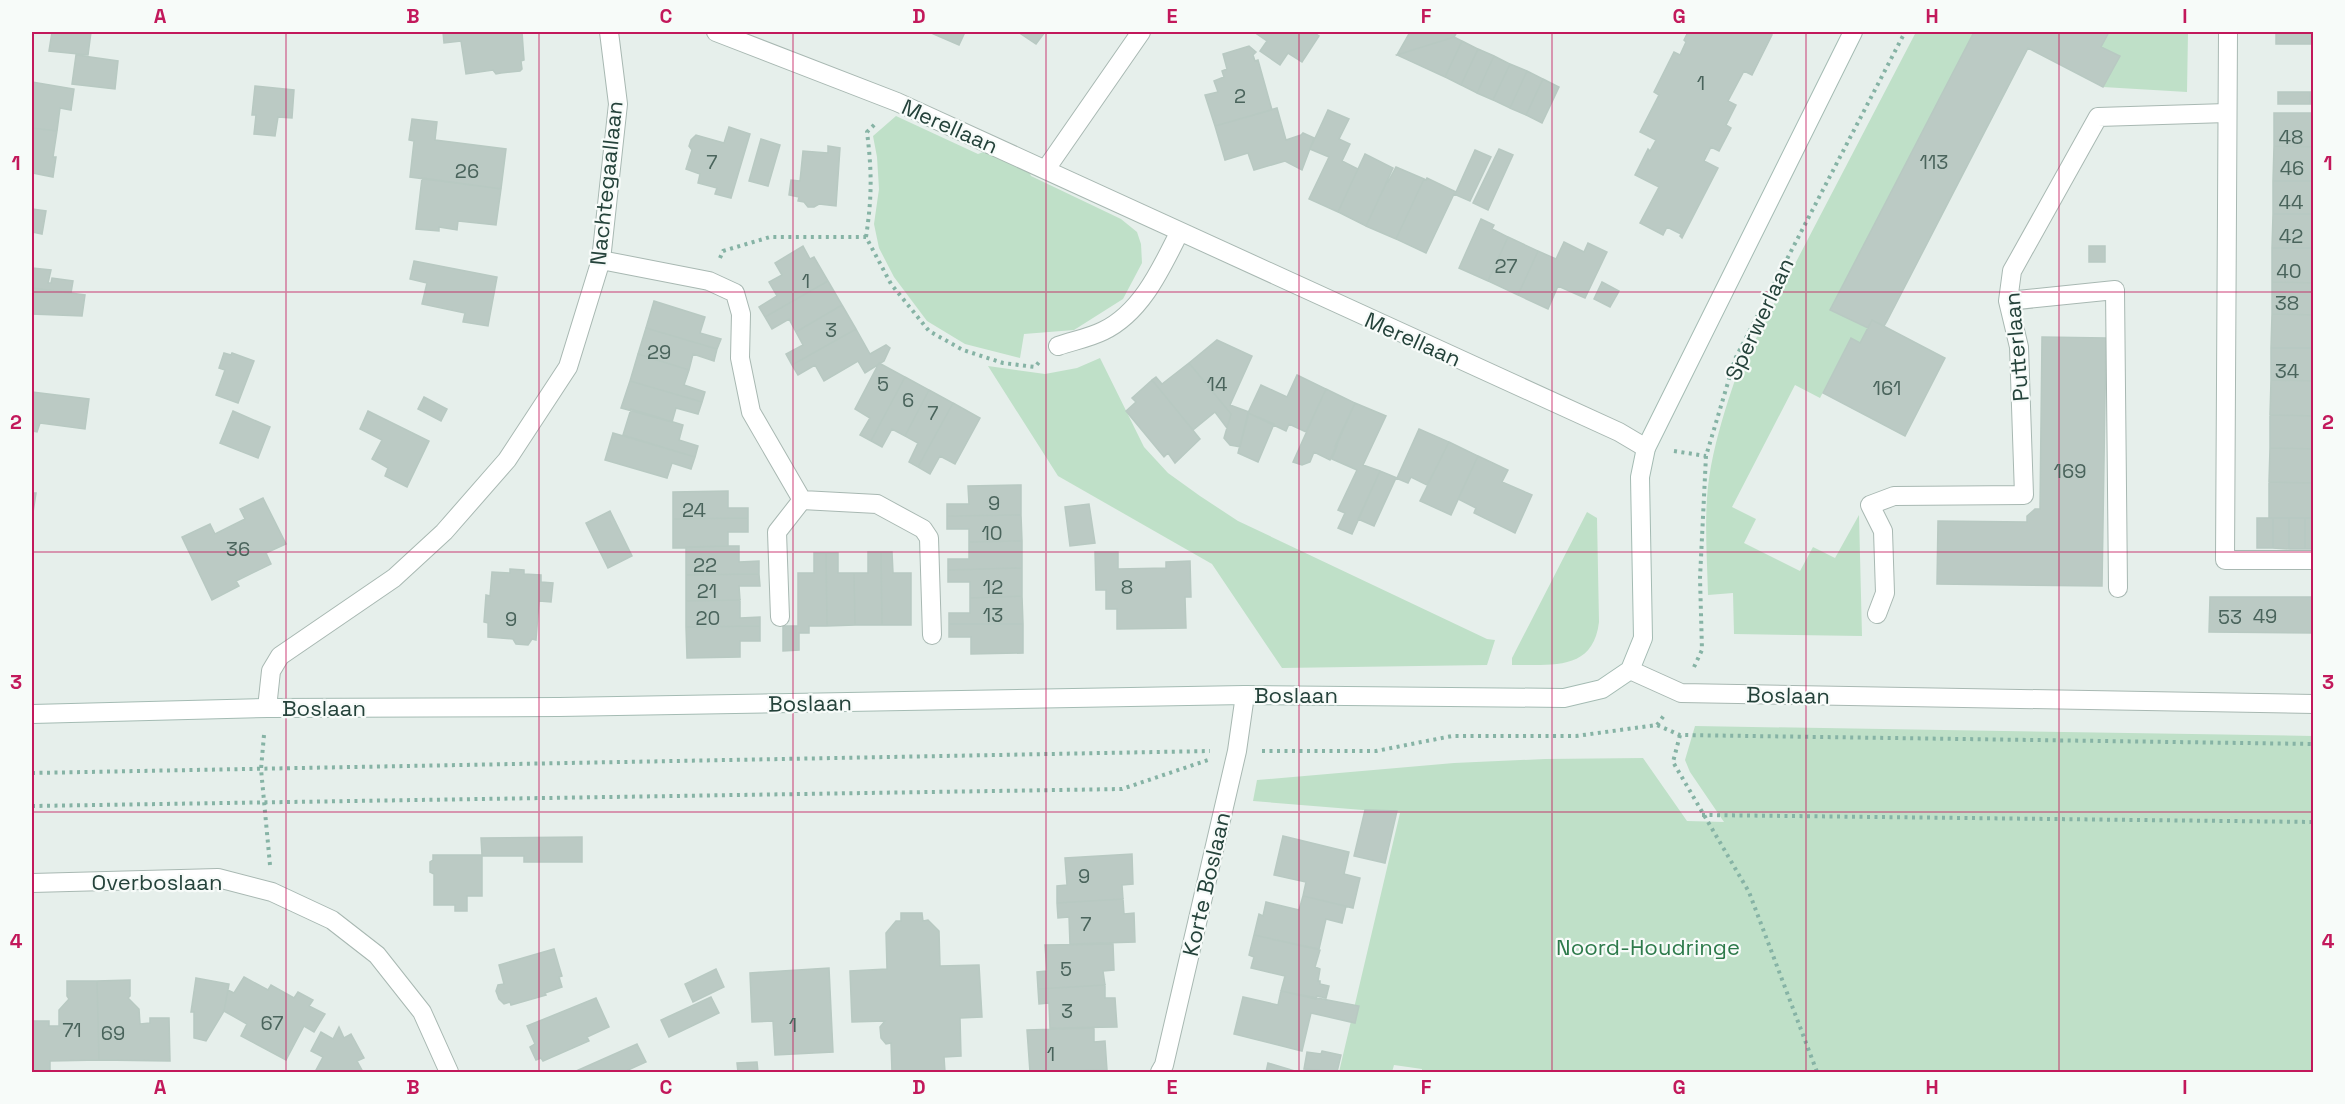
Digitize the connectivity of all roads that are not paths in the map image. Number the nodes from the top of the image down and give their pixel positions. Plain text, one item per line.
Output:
1 (609, 32) edge
2 (716, 32) edge
3 (1141, 32) edge
4 (1853, 32) edge
5 (2228, 32) edge
6 (2227, 113) junction
7 (1046, 169) junction
8 (1179, 233) junction
9 (601, 260) junction
10 (2007, 302) junction
11 (1058, 345) road end
12 (1646, 448) junction
13 (802, 500) junction
14 (2313, 560) edge
15 (2118, 588) dead end
16 (1877, 614) dead end
17 (780, 617) dead end
18 (932, 634) dead end
19 (1630, 670) junction
20 (1245, 695) junction
21 (2313, 704) edge
22 (267, 708) junction
23 (32, 714) edge
24 (32, 883) edge
25 (449, 1072) edge
26 (1160, 1072) edge

1 - 9 street, Nachtegaallaan
2 - 7 street, Merellaan
3 - 7 street
4 - 12 street, Sperwerlaan
5 - 6 street
6 - 10 street, Putterlaan
6 - 14 street
7 - 8 street, Merellaan
8 - 11 street
8 - 12 street, Merellaan
9 - 13 street
9 - 22 street, Nachtegaallaan
10 - 15 street
10 - 16 street, Putterlaan
12 - 19 street, Sperwerlaan
13 - 17 street
13 - 18 street
19 - 20 street, Boslaan
19 - 21 street, Boslaan
20 - 22 street, Boslaan
20 - 26 street, Korte Boslaan
22 - 23 street, Boslaan
24 - 25 street, Overboslaan

